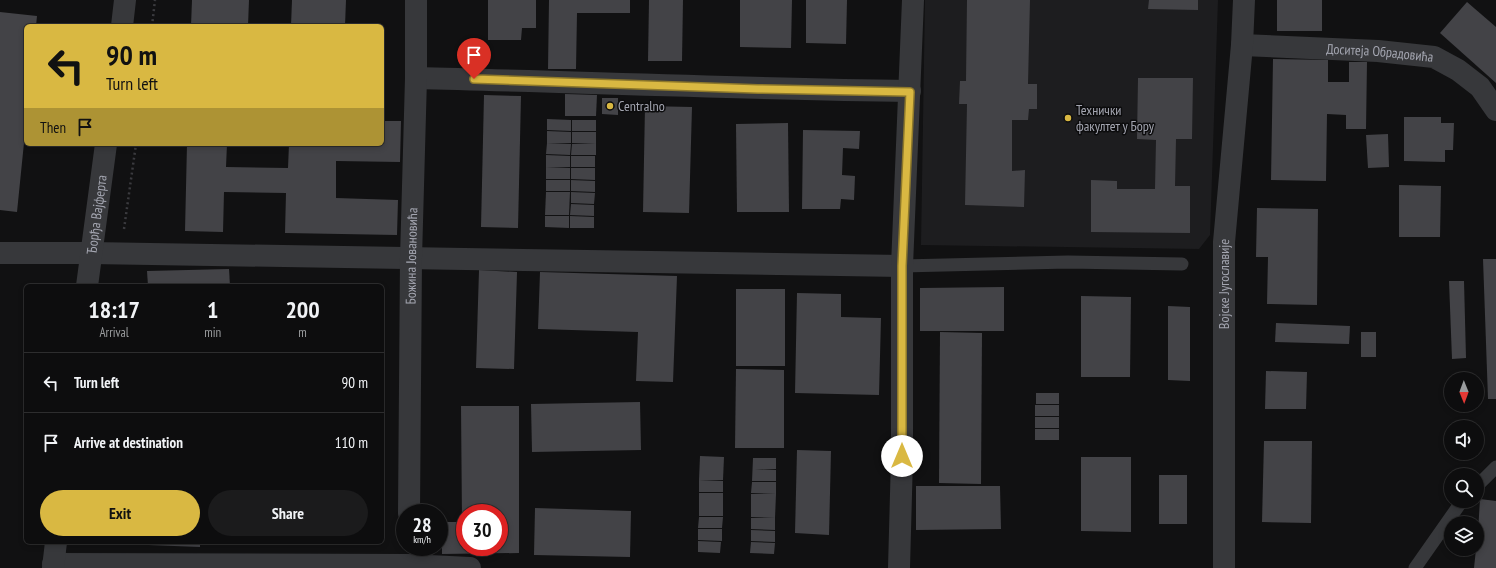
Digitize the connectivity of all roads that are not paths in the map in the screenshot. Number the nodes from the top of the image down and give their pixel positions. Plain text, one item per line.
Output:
1 (125, 0) edge
2 (416, 0) edge
3 (913, 0) edge
4 (1244, 0) edge
5 (122, 24) edge
6 (1242, 44) junction
7 (416, 78) junction
8 (910, 92) junction
9 (1496, 110) edge
10 (106, 146) edge
11 (0, 253) edge
12 (91, 253) junction
13 (411, 258) junction
14 (1182, 264) dead end
15 (902, 266) junction
16 (87, 284) edge
17 (1496, 467) edge
18 (1484, 479) edge
19 (409, 504) edge
20 (1457, 508) edge
21 (56, 544) edge
22 (408, 560) edge
23 (53, 566) edge
24 (470, 568) edge
25 (899, 568) edge
26 (1224, 568) edge
27 (1415, 568) edge

1 - 5 street
2 - 7 street, Божина Јовановића
3 - 8 street
4 - 6 street, Војске Југославије
6 - 9 street, Доситеја Обрадовића
6 - 26 street, Војске Југославије
7 - 8 street
7 - 13 street, Божина Јовановића
8 - 15 street
10 - 12 street, Ђорђа Вајферта
11 - 12 street
12 - 13 street
12 - 16 street, Ђорђа Вајферта
13 - 15 street
13 - 19 street, Божина Јовановића
14 - 15 lane
15 - 25 street
17 - 18 lane
20 - 27 lane
21 - 23 street
22 - 23 street
22 - 24 street

